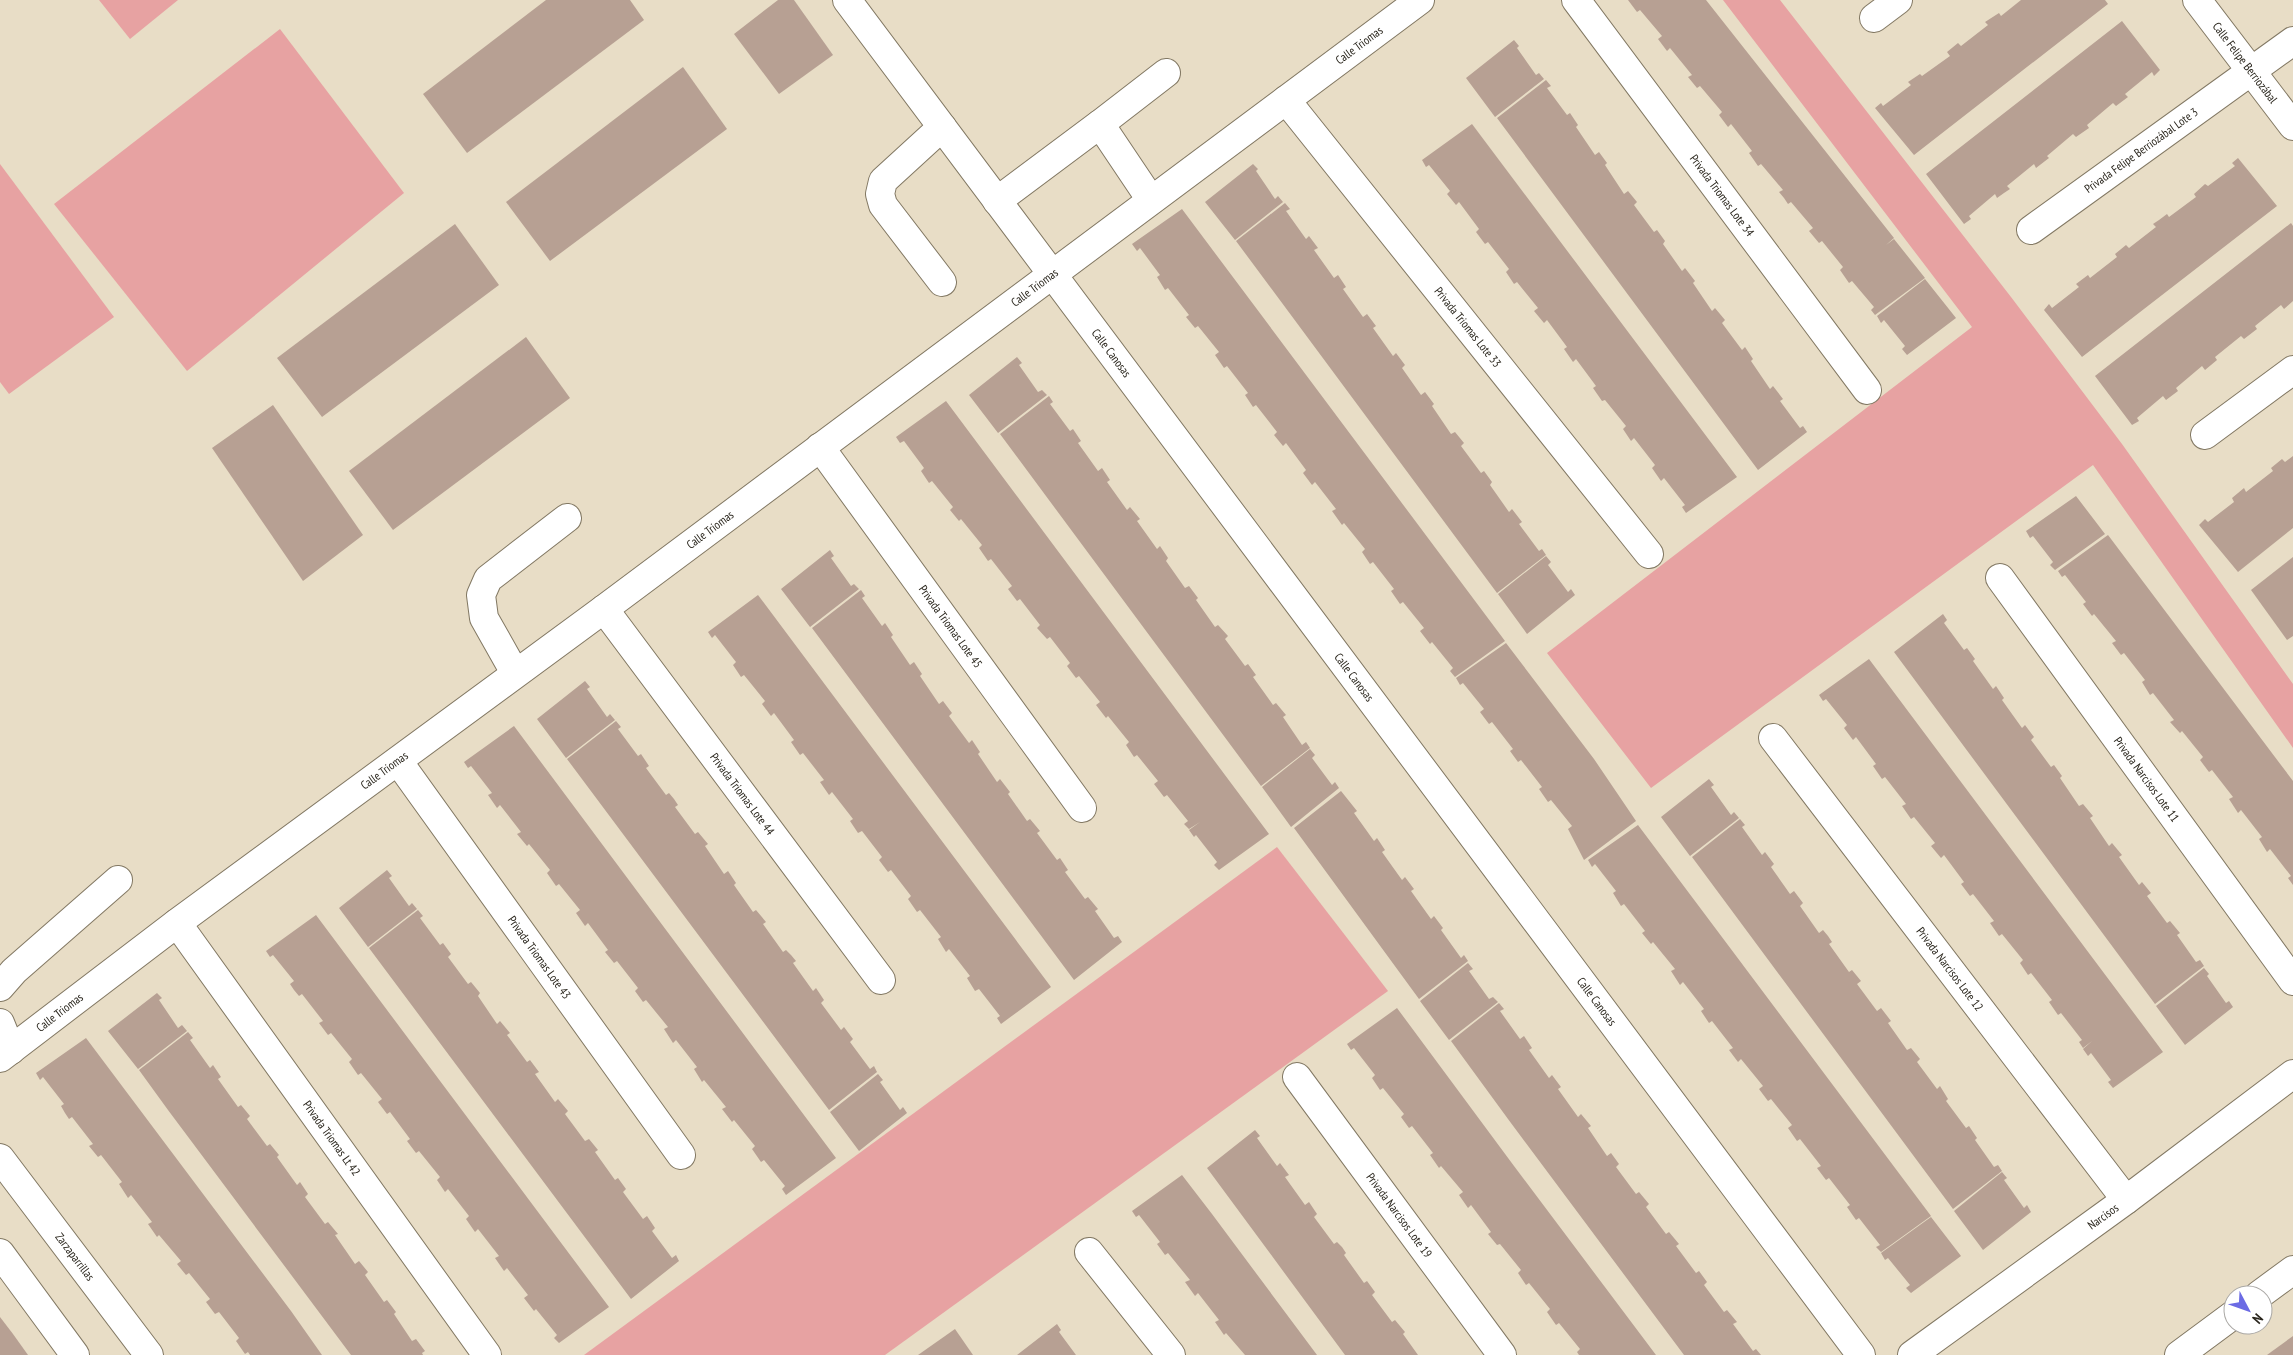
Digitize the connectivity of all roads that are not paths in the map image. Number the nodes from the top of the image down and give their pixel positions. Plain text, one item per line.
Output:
1 (847, 0) edge
2 (1420, 0) edge
3 (1576, 0) edge
4 (1898, 0) edge
5 (2197, 0) edge
6 (1874, 18) dead end
7 (2293, 41) edge
8 (2252, 71) junction
9 (1166, 73) dead end
10 (1286, 100) junction
11 (1100, 124) junction
12 (2293, 126) edge
13 (942, 127) junction
14 (1151, 200) junction
15 (998, 201) junction
16 (2031, 230) dead end
17 (1052, 274) junction
18 (942, 282) dead end
19 (2293, 370) edge
20 (1867, 390) dead end
21 (2205, 435) dead end
22 (820, 447) junction
23 (567, 518) dead end
24 (1649, 554) dead end
25 (2000, 578) dead end
26 (604, 609) junction
27 (516, 673) junction
28 (1773, 738) dead end
29 (398, 761) junction
30 (1082, 808) dead end
31 (118, 880) dead end
32 (177, 923) junction
33 (881, 980) dead end
34 (2293, 982) edge
35 (0, 987) edge
36 (0, 1023) edge
37 (5, 1054) edge
38 (2293, 1074) edge
39 (1296, 1077) dead end
40 (682, 1155) dead end
41 (0, 1158) edge
42 (2126, 1200) junction
43 (1089, 1252) dead end
44 (0, 1253) edge
45 (2293, 1270) edge
46 (2273, 1285) edge
47 (2223, 1322) edge
48 (75, 1355) edge
49 (149, 1355) edge
50 (487, 1355) edge
51 (1171, 1355) edge
52 (1502, 1355) edge
53 (1861, 1355) edge
54 (1912, 1355) edge
55 (2179, 1355) edge

1 - 13 street, Calle Canosas
2 - 10 street, Calle Triomas
3 - 20 street, Privada Triomas Lote 34
4 - 6 street
5 - 8 street, Calle Felipe Berriozábal
7 - 8 street, Privada Felipe Berriozábal Lote 3
8 - 12 street, Calle Felipe Berriozábal
8 - 16 street, Privada Felipe Berriozábal Lote 3
9 - 11 street
10 - 14 street, Calle Triomas
10 - 24 street, Privada Triomas Lote 33
11 - 14 street
11 - 15 street
13 - 15 street, Calle Canosas
13 - 18 street
14 - 17 street, Calle Triomas
15 - 17 street, Calle Canosas
17 - 22 street, Calle Triomas
17 - 53 street, Calle Canosas
19 - 21 street
22 - 26 street, Calle Triomas
22 - 30 street, Privada Triomas Lote 45
23 - 27 street
25 - 34 street, Privada Narcisos Lote 11
26 - 27 street, Calle Triomas
26 - 33 street, Privada Triomas Lote 44
27 - 29 street, Calle Triomas
28 - 42 street, Privada Narcisos Lote 12
29 - 32 street, Calle Triomas
29 - 40 street, Privada Triomas Lote 43
31 - 35 street
32 - 37 street, Calle Triomas
32 - 50 street, Privada Triomas Lt 42
36 - 37 street
38 - 42 street, Narcisos
39 - 52 street, Privada Narcisos Lote 19
41 - 49 street, Zarzaparrillas
42 - 54 street, Narcisos
43 - 51 street
44 - 48 street
45 - 46 street
47 - 55 street

